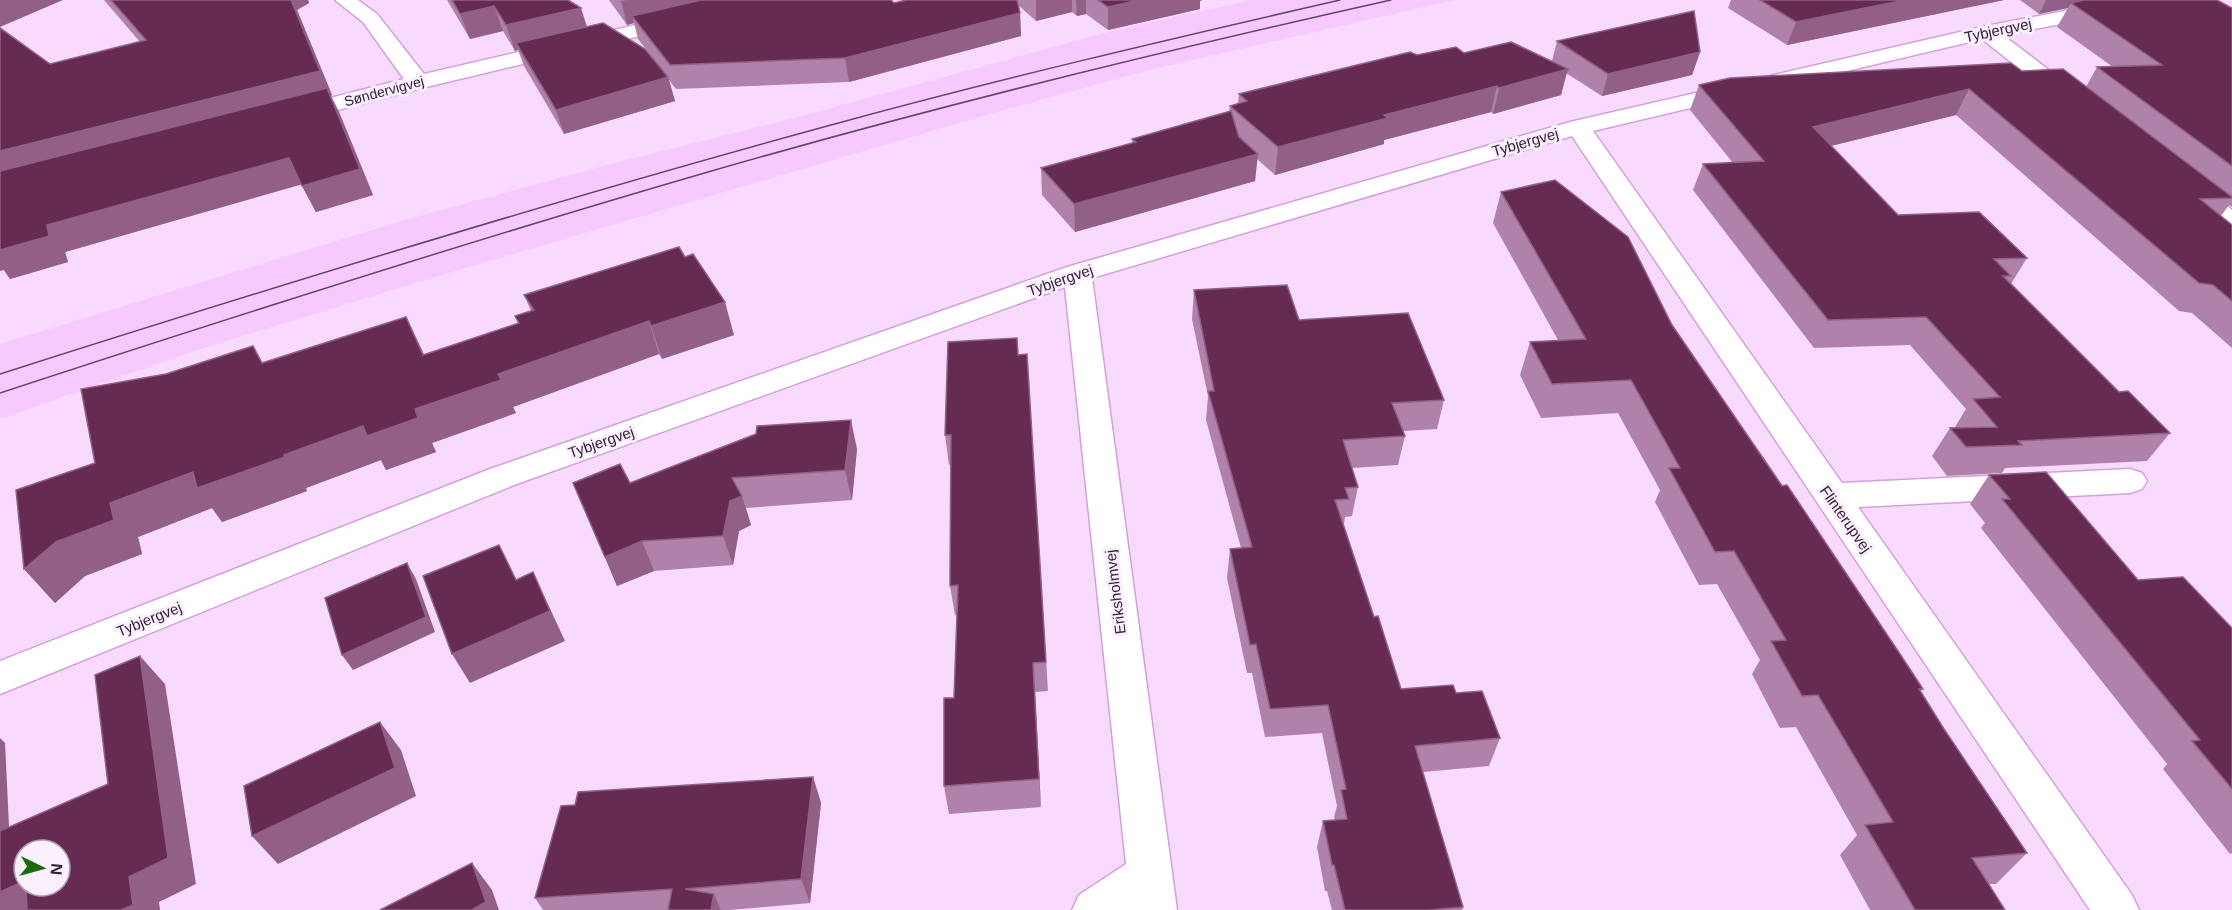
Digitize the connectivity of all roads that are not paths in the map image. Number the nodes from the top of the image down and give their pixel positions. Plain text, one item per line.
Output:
1 (345, 0) edge
2 (2156, 0) edge
3 (703, 16) edge
4 (1986, 32) junction
5 (418, 82) junction
6 (2090, 113) edge
7 (276, 119) edge
8 (1578, 127) junction
9 (2166, 172) edge
10 (2232, 223) edge
11 (1077, 273) junction
12 (2130, 481) dead end
13 (1830, 496) junction
14 (0, 678) edge
15 (1152, 892) edge
16 (1095, 910) edge
17 (2116, 910) edge

1 - 5 street
2 - 4 street, Tybjergvej
3 - 5 street, Søndervigvej
4 - 6 street
4 - 8 street, Tybjergvej
5 - 7 street, Søndervigvej
8 - 11 street, Tybjergvej
8 - 13 street, Flinterupvej
9 - 10 street
11 - 14 street, Tybjergvej
11 - 15 street, Eriksholmvej
12 - 13 street
13 - 17 street, Flinterupvej
15 - 16 street

